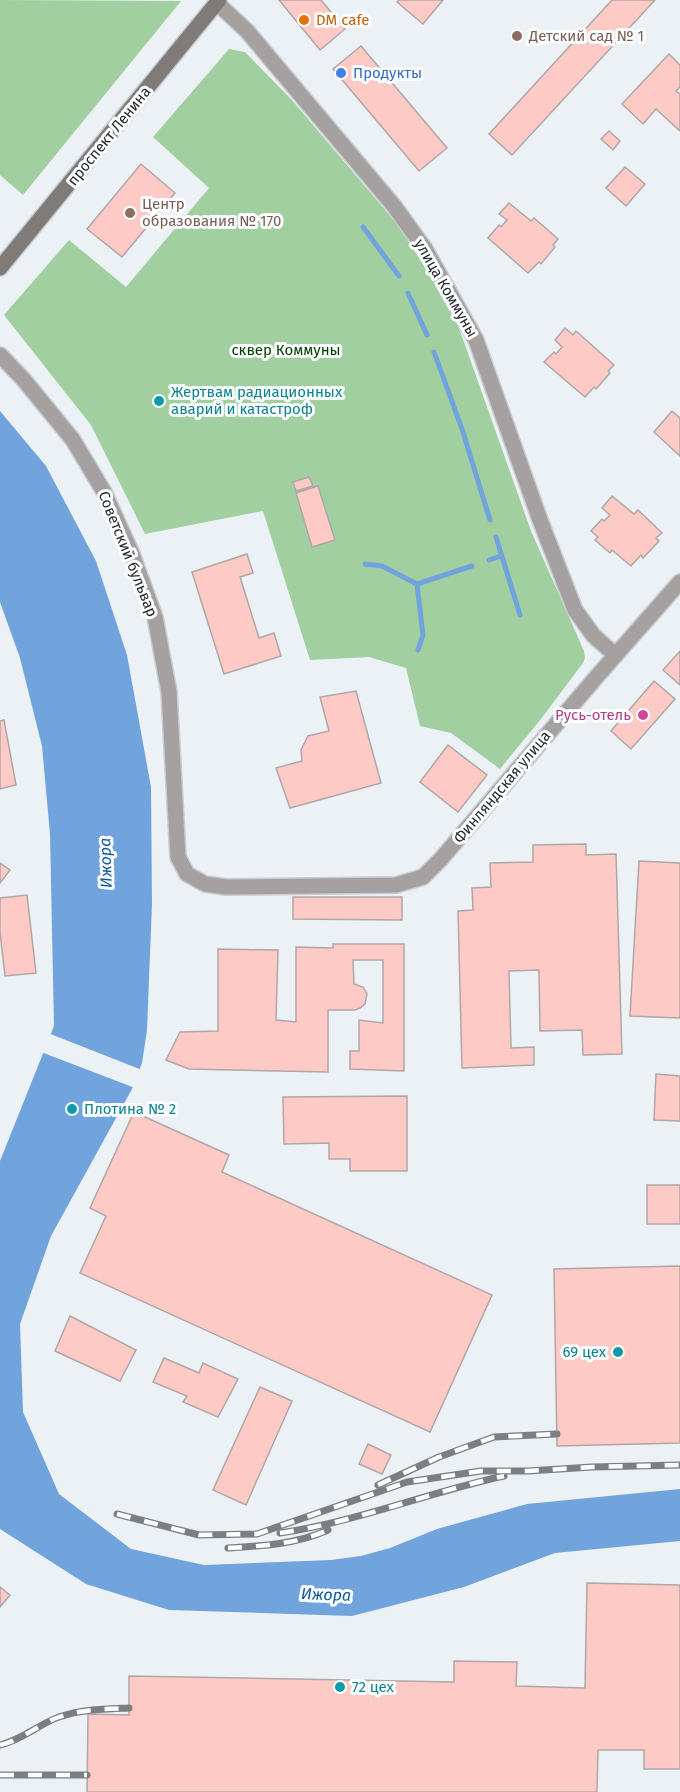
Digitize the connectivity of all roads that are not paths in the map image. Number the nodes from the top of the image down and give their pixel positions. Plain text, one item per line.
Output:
1 (218, 1) edge
2 (0, 268) edge
3 (0, 355) edge
4 (680, 582) edge
5 (615, 656) junction
6 (273, 885) joint

1 - 2 main road, проспект Ленина
1 - 5 street, улица Коммуны
3 - 6 street, Советский бульвар
4 - 5 street, Финляндская улица
5 - 6 street, Финляндская улица

